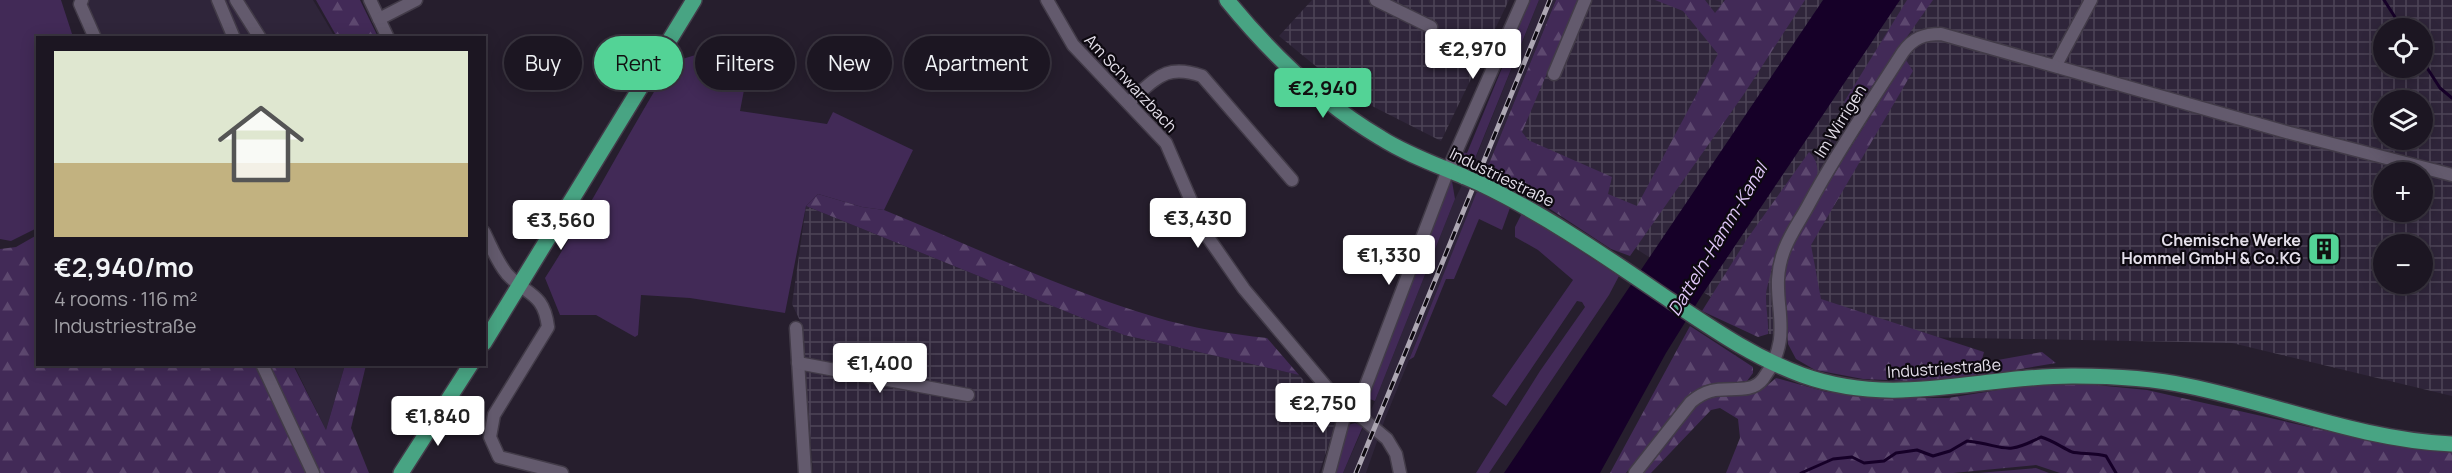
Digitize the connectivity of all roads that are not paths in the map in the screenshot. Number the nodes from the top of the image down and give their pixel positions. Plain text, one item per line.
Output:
1 (82, 0) edge
2 (218, 0) edge
3 (237, 0) edge
4 (370, 0) edge
5 (416, 0) edge
6 (694, 0) edge
7 (1047, 0) edge
8 (1227, 0) edge
9 (1377, 0) edge
10 (1523, 0) edge
11 (1585, 0) edge
12 (2091, 0) edge
13 (379, 19) junction
14 (1431, 27) dead end
15 (94, 36) edge
16 (233, 36) edge
17 (259, 36) edge
18 (387, 36) edge
19 (2056, 65) junction
20 (1554, 74) dead end
21 (1129, 102) junction
22 (1448, 170) junction
23 (2452, 175) edge
24 (1292, 180) dead end
25 (486, 236) edge
26 (522, 284) junction
27 (796, 328) dead end
28 (486, 340) edge
29 (798, 363) junction
30 (1772, 363) junction
31 (263, 366) edge
32 (470, 366) edge
33 (968, 395) dead end
34 (1351, 410) junction
35 (2452, 444) edge
36 (313, 473) edge
37 (401, 473) edge
38 (562, 473) edge
39 (805, 473) edge
40 (1329, 473) edge
41 (1400, 473) edge
42 (1635, 473) edge

1 - 15 street
2 - 16 street
3 - 17 street
4 - 13 street
5 - 13 street
6 - 26 main road
7 - 21 street, Am Schwarzbach
8 - 22 main road, Industriestraße
9 - 14 street
10 - 22 street
11 - 20 street
12 - 19 street
13 - 18 street
19 - 23 street, Im Wirrigen
19 - 30 street, Im Wirrigen
21 - 24 street
21 - 34 street, Am Schwarzbach
22 - 30 main road, Industriestraße, bridge
22 - 34 street
25 - 26 street
26 - 28 main road
26 - 38 street
27 - 29 street
29 - 33 street
29 - 39 street
30 - 35 main road, Industriestraße
30 - 42 street, Im Wirrigen
31 - 36 street
32 - 37 main road
34 - 40 street
34 - 41 street, Am Schwarzbach

